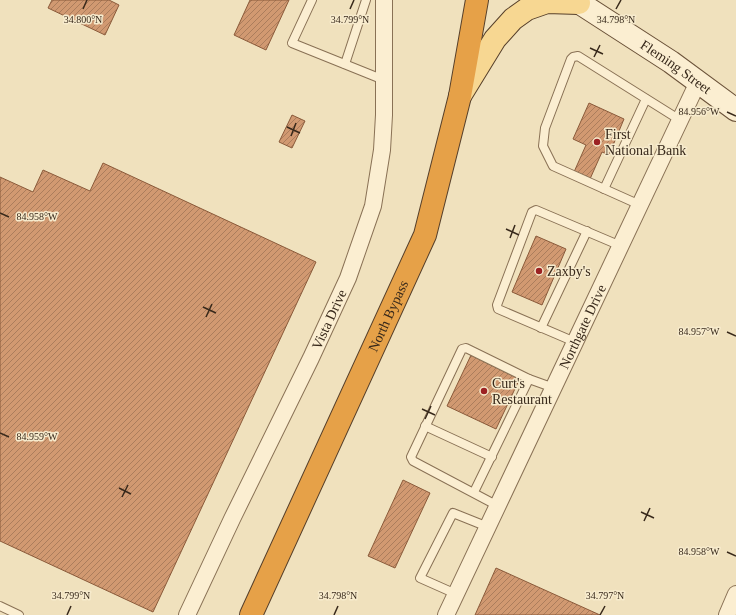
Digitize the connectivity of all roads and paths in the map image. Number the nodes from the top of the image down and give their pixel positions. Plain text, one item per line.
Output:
1 (312, 0) edge
2 (366, 0) edge
3 (384, 0) edge
4 (477, 0) edge
5 (577, 1) edge
6 (345, 64) junction
7 (384, 80) junction
8 (698, 82) junction
9 (460, 96) junction
10 (646, 99) junction
11 (736, 110) edge
12 (680, 120) junction
13 (604, 189) junction
14 (640, 205) junction
15 (587, 231) junction
16 (621, 246) junction
17 (541, 328) junction
18 (575, 342) junction
19 (529, 379) junction
20 (554, 388) junction
21 (425, 426) junction
22 (492, 457) junction
23 (474, 492) junction
24 (498, 506) junction
25 (488, 527) junction
26 (456, 594) junction
27 (736, 594) edge
28 (0, 606) edge
29 (19, 615) edge
30 (187, 615) edge
31 (251, 615) edge
32 (446, 615) edge
33 (727, 615) edge

1 - 6 lane
2 - 6 lane
3 - 7 street, Vista Drive
4 - 9 highway, North Bypass
5 - 8 street, Fleming Street
5 - 9 main road
6 - 7 lane
7 - 30 street, Vista Drive
8 - 11 street, Fleming Street
8 - 12 street, Northgate Drive
9 - 31 highway, North Bypass
10 - 12 lane
10 - 13 lane
10 - 13 lane
12 - 14 street, Northgate Drive
13 - 14 lane
14 - 16 street, Northgate Drive
15 - 16 lane
15 - 17 lane
15 - 17 lane
16 - 18 street, Northgate Drive
17 - 18 lane
18 - 20 street, Northgate Drive
19 - 20 lane
19 - 21 lane
19 - 22 lane
20 - 24 street, Northgate Drive
21 - 22 lane
21 - 23 lane
22 - 23 lane
23 - 24 lane
24 - 25 street, Northgate Drive
25 - 26 street, Northgate Drive
25 - 26 lane
26 - 32 street, Northgate Drive
27 - 33 street
28 - 29 lane

